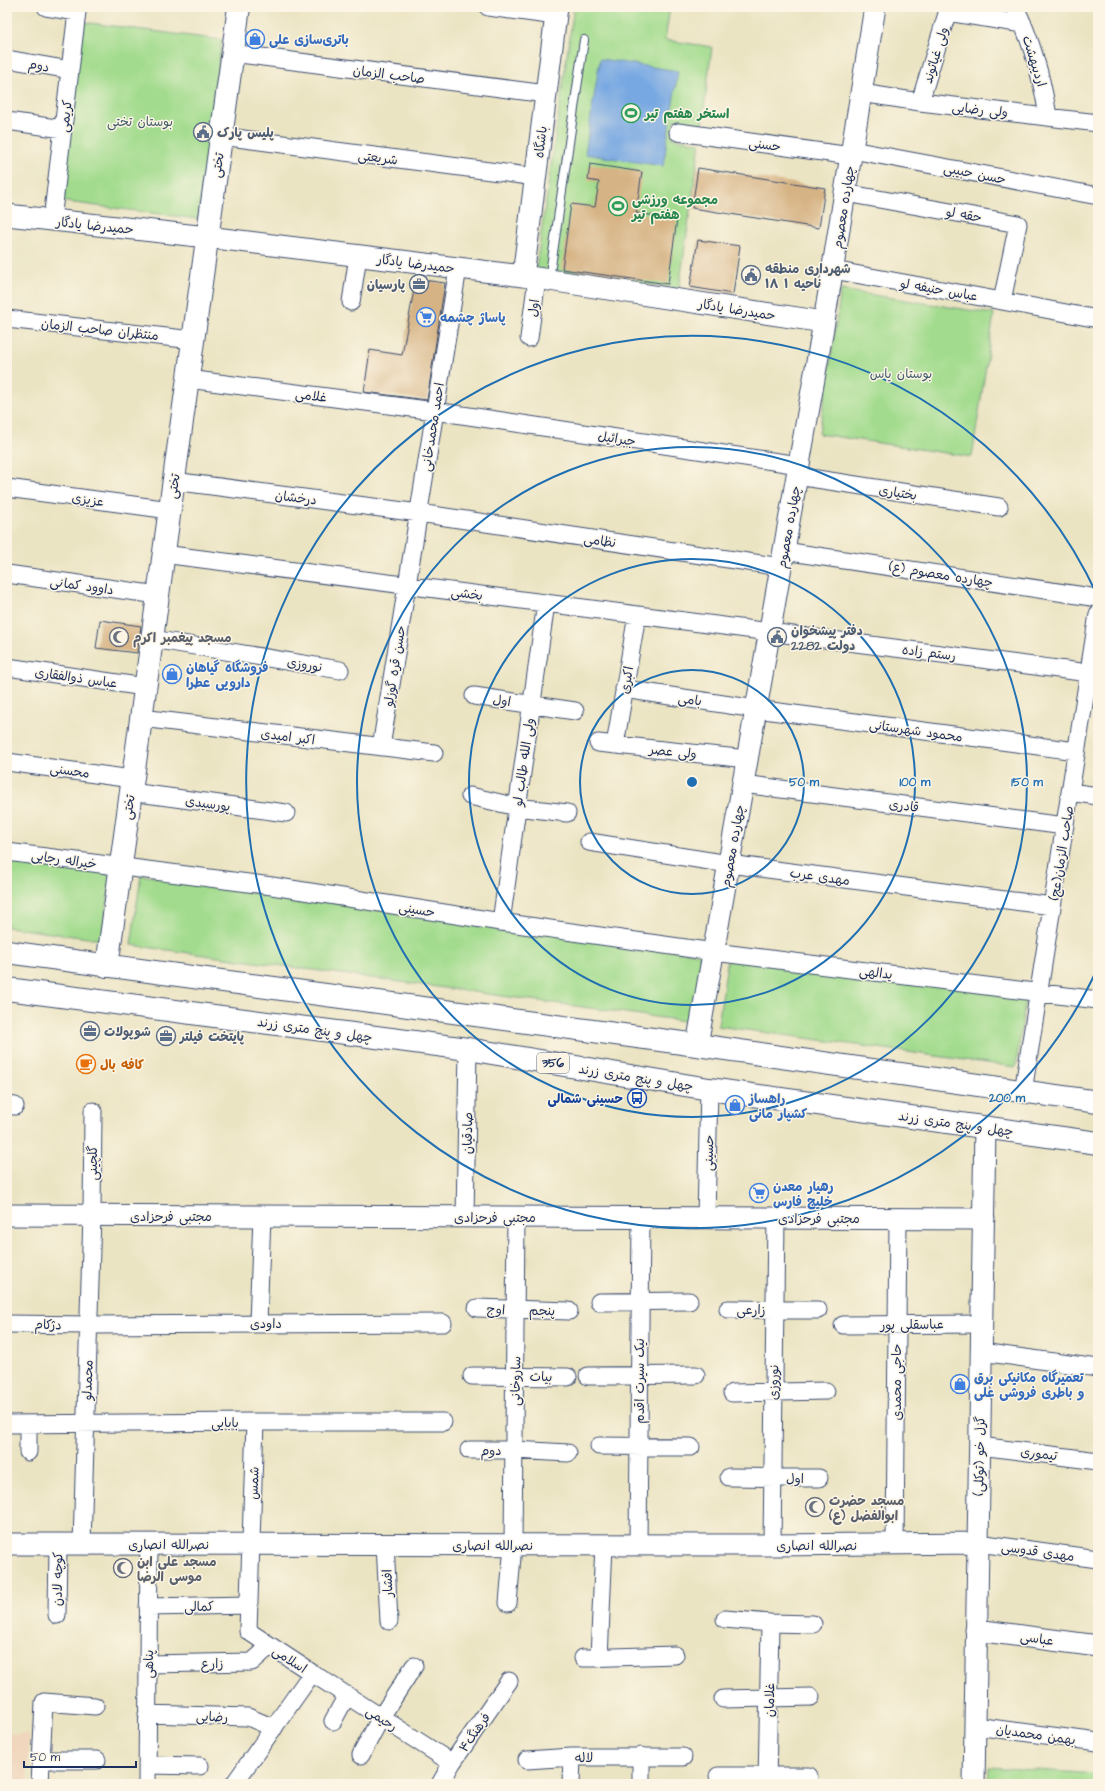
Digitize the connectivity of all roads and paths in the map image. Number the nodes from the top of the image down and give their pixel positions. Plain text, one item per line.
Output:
1 (46, 7) edge
2 (239, 7) edge
3 (488, 7) edge
4 (875, 7) edge
5 (1015, 7) edge
6 (948, 9) edge
7 (556, 11) edge
8 (1023, 24) junction
9 (584, 40) dead end
10 (232, 53) junction
11 (7, 60) edge
12 (70, 70) junction
13 (861, 93) junction
14 (546, 94) junction
15 (920, 102) junction
16 (1048, 116) junction
17 (7, 121) edge
18 (1098, 123) edge
19 (63, 129) junction
20 (678, 132) dead end
21 (221, 136) junction
22 (852, 153) junction
23 (536, 177) junction
24 (845, 193) junction
25 (1098, 196) edge
26 (7, 215) edge
27 (52, 220) junction
28 (207, 237) junction
29 (358, 256) junction
30 (458, 268) junction
31 (833, 270) junction
32 (536, 278) junction
33 (1002, 301) junction
34 (351, 302) dead end
35 (7, 319) edge
36 (1098, 319) edge
37 (824, 322) junction
38 (529, 338) dead end
39 (193, 340) junction
40 (188, 379) junction
41 (435, 411) junction
42 (798, 471) junction
43 (173, 481) junction
44 (7, 488) edge
45 (999, 507) dead end
46 (170, 510) junction
47 (419, 513) junction
48 (163, 554) junction
49 (783, 559) junction
50 (7, 574) edge
51 (407, 585) junction
52 (158, 595) junction
53 (1098, 598) edge
54 (546, 603) junction
55 (1098, 614) edge
56 (637, 615) junction
57 (770, 632) junction
58 (152, 639) junction
59 (7, 667) edge
60 (340, 670) dead end
61 (1091, 684) edge
62 (145, 687) junction
63 (624, 689) junction
64 (474, 696) dead end
65 (531, 705) junction
66 (756, 708) junction
67 (575, 711) dead end
68 (141, 718) junction
69 (598, 743) dead end
70 (615, 745) junction
71 (382, 747) junction
72 (1076, 751) junction
73 (434, 753) dead end
74 (747, 759) junction
75 (7, 762) edge
76 (743, 784) junction
77 (131, 786) junction
78 (1070, 792) junction
79 (470, 796) dead end
80 (1098, 796) edge
81 (517, 807) junction
82 (286, 813) dead end
83 (567, 813) dead end
84 (1065, 826) junction
85 (588, 842) dead end
86 (7, 852) edge
87 (729, 864) junction
88 (120, 867) junction
89 (1052, 906) junction
90 (501, 922) junction
91 (7, 952) edge
92 (714, 952) junction
93 (106, 966) junction
94 (7, 988) edge
95 (1039, 992) junction
96 (1098, 1000) edge
97 (697, 1045) junction
98 (468, 1049) junction
99 (709, 1089) junction
100 (1023, 1092) junction
101 (1098, 1102) edge
102 (93, 1111) dead end
103 (985, 1127) junction
104 (1098, 1143) edge
105 (7, 1215) edge
106 (92, 1215) junction
107 (262, 1216) junction
108 (465, 1217) junction
109 (516, 1217) junction
110 (641, 1217) junction
111 (706, 1218) junction
112 (776, 1218) junction
113 (898, 1219) junction
114 (984, 1219) junction
115 (640, 1301) junction
116 (689, 1301) dead end
117 (599, 1302) dead end
118 (477, 1308) dead end
119 (728, 1309) dead end
120 (774, 1309) junction
121 (515, 1310) junction
122 (818, 1310) dead end
123 (569, 1311) dead end
124 (258, 1323) junction
125 (443, 1323) dead end
126 (7, 1324) edge
127 (897, 1324) junction
128 (982, 1324) junction
129 (89, 1325) junction
130 (843, 1325) dead end
131 (981, 1352) junction
132 (1098, 1368) edge
133 (696, 1375) dead end
134 (472, 1376) dead end
135 (515, 1376) junction
136 (588, 1376) dead end
137 (639, 1376) junction
138 (568, 1377) dead end
139 (826, 1391) dead end
140 (773, 1392) junction
141 (732, 1393) dead end
142 (86, 1422) junction
143 (255, 1422) junction
144 (444, 1422) dead end
145 (7, 1424) edge
146 (28, 1424) junction
147 (599, 1446) dead end
148 (639, 1446) junction
149 (980, 1446) junction
150 (691, 1447) dead end
151 (469, 1450) dead end
152 (514, 1450) junction
153 (28, 1452) dead end
154 (568, 1453) dead end
155 (1098, 1461) edge
156 (729, 1477) dead end
157 (772, 1478) junction
158 (819, 1478) dead end
159 (978, 1543) junction
160 (7, 1544) edge
161 (58, 1544) junction
162 (82, 1544) junction
163 (149, 1544) junction
164 (251, 1544) junction
165 (385, 1544) junction
166 (513, 1545) junction
167 (604, 1545) junction
168 (638, 1545) junction
169 (772, 1545) junction
170 (895, 1545) junction
171 (1098, 1559) edge
172 (508, 1603) dead end
173 (249, 1605) junction
174 (148, 1607) junction
175 (57, 1615) dead end
176 (725, 1619) dead end
177 (389, 1621) dead end
178 (770, 1623) junction
179 (813, 1624) dead end
180 (976, 1630) junction
181 (270, 1646) junction
182 (1098, 1646) edge
183 (675, 1655) dead end
184 (148, 1664) junction
185 (414, 1666) dead end
186 (312, 1673) junction
187 (509, 1681) dead end
188 (347, 1695) junction
189 (811, 1697) dead end
190 (723, 1699) dead end
191 (769, 1699) junction
192 (95, 1706) dead end
193 (147, 1714) junction
194 (381, 1717) junction
195 (333, 1721) dead end
196 (975, 1726) junction
197 (274, 1728) junction
198 (1098, 1742) edge
199 (361, 1755) dead end
200 (641, 1756) junction
201 (683, 1756) dead end
202 (572, 1757) junction
203 (41, 1760) junction
204 (97, 1760) dead end
205 (527, 1760) dead end
206 (452, 1763) junction
207 (147, 1765) junction
208 (200, 1766) dead end
209 (718, 1776) dead end
210 (810, 1776) dead end
211 (767, 1780) edge
212 (40, 1784) edge
213 (147, 1784) edge
214 (234, 1784) edge
215 (440, 1784) edge
216 (571, 1784) edge
217 (642, 1784) edge
218 (974, 1784) edge

1 - 12 street, کریمی
2 - 10 main road, تختی
3 - 7 street
4 - 13 street, چهارده معصوم
5 - 8 street, اردیبهشت
6 - 8 street
6 - 15 street, ولی غیاثوند
7 - 14 street, باشگاه
8 - 16 street, اردیبهشت
9 - 32 lane
10 - 14 street, صاحب الزمان
10 - 21 main road, تختی
11 - 12 street, دوم
12 - 19 street, کریمی
13 - 15 street, ولی رضایی
13 - 22 street, چهارده معصوم
14 - 23 street, باشگاه
15 - 16 street, ولی رضایی
16 - 18 street, ولی رضایی
17 - 19 street
19 - 27 street, کریمی
20 - 22 street, حسنی
21 - 23 street, شریعتی
21 - 28 main road, تختی
22 - 24 street, چهارده معصوم
22 - 25 street, حسن حبیبی
23 - 32 street, باشگاه
24 - 31 street, چهارده معصوم
24 - 33 street, حقه لو
26 - 27 street, حمیدرضا یادگار
27 - 28 street, حمیدرضا یادگار
28 - 29 street, حمیدرضا یادگار
28 - 39 main road, تختی
29 - 30 street, حمیدرضا یادگار
29 - 34 street
30 - 32 street, حمیدرضا یادگار
30 - 41 street, احمد محمدخانی
31 - 33 street, عباس حنیفه لو
31 - 37 street, چهارده معصوم
32 - 37 street, حمیدرضا یادگار
32 - 38 street, اول
33 - 36 street, عباس حنیفه لو
35 - 39 street, منتظران صاحب الزمان
37 - 42 street, چهارده معصوم
39 - 40 main road, تختی
40 - 41 street, غلامی
40 - 43 main road, تختی
41 - 42 street, جبرائیل
41 - 47 street, احمد محمدخانی
42 - 45 street, بختیاری
42 - 49 street, چهارده معصوم
43 - 46 main road, تختی
43 - 47 street, درخشان
44 - 46 street, عزیزی
46 - 48 main road, تختی
47 - 49 street, نظامی
47 - 51 street, احمد محمدخانی
48 - 51 street, بخشی
48 - 52 main road, تختی
49 - 53 street, چهارده معصوم (ع)
49 - 57 street, چهارده معصوم
50 - 52 street, داوود کمانی
51 - 54 street, بخشی
51 - 71 street, حسن قره گوزلو
52 - 58 main road, تختی
54 - 56 street, بخشی
54 - 65 street, ولی الله طالب لو
55 - 61 street, صاحب الزمان(عج)
56 - 57 street, بخشی
56 - 63 street, اکبری
57 - 61 street, رستم زاده
57 - 66 street, چهارده معصوم
58 - 60 street, نوروزی
58 - 62 main road, تختی
59 - 62 street, عباس ذوالفقاری
61 - 72 street, صاحب الزمان(عج)
62 - 68 main road, تختی
63 - 66 street, بامی
63 - 70 street, اکبری
64 - 65 street, اول
65 - 67 street
65 - 81 street, ولی الله طالب لو
66 - 72 street, محمود شهرستانی
66 - 74 street, چهارده معصوم
68 - 71 street, اکبر امیدی
68 - 77 main road, تختی
69 - 70 street, ولی عصر
70 - 74 street, ولی عصر
71 - 73 street, اکبر امیدی
72 - 78 street, صاحب الزمان(عج)
74 - 76 street, چهارده معصوم
75 - 77 street, محسنی
76 - 84 street, قادری
76 - 87 street, چهارده معصوم
77 - 82 street, پورسیدی
77 - 88 main road, تختی
78 - 80 street
78 - 84 street, صاحب الزمان(عج)
79 - 81 street
81 - 83 street
81 - 90 street, ولی الله طالب لو
84 - 89 street, صاحب الزمان(عج)
85 - 87 street, مهدی عرب
86 - 88 street, خیراله رجایی
87 - 89 street, مهدی عرب
87 - 92 street, چهارده معصوم
88 - 90 street, حسینی
88 - 93 main road, تختی
89 - 95 street, صاحب الزمان(عج)
90 - 92 street, حسینی
91 - 93 main road
92 - 95 street, یدالهی
92 - 97 street, چهارده معصوم
93 - 97 main road
94 - 98 main road, چهل و پنج متری زرند / 356
95 - 96 street, یدالهی
95 - 100 street, صاحب الزمان(عج)
97 - 100 main road
98 - 99 main road, چهل و پنج متری زرند / 356
98 - 108 street, صادقیان
99 - 103 main road, چهل و پنج متری زرند / 356
99 - 111 street, حسینی
100 - 101 main road
102 - 106 street, گلچینی
103 - 104 main road, چهل و پنج متری زرند / 356
103 - 114 street, گزل خو (توکلی)
105 - 106 street, مجتبی فرحزادی
106 - 107 street, مجتبی فرحزادی
106 - 129 street, محمدلو
107 - 108 street, مجتبی فرحزادی
107 - 124 street
108 - 109 street, مجتبی فرحزادی
109 - 110 street, مجتبی فرحزادی
109 - 121 street, ساروخانی
110 - 111 street, مجتبی فرحزادی
110 - 115 street, نیک سیرت اقدم
111 - 112 street, مجتبی فرحزادی
112 - 113 street, مجتبی فرحزادی
112 - 120 street, نوروزی
113 - 114 street, مجتبی فرحزادی
113 - 127 street, حاجی محمدی
114 - 128 street, گزل خو (توکلی)
115 - 116 street
115 - 117 street
115 - 137 street, نیک سیرت اقدم
118 - 121 street, اوج
119 - 120 street, زارعی
120 - 122 street
120 - 140 street, نوروزی
121 - 123 street, پنجم
121 - 135 street, ساروخانی
124 - 125 street, داودی
124 - 129 street, داودی
126 - 129 street, دژکام
127 - 128 street, عباسقلی پور
127 - 130 street, عباسقلی پور
127 - 170 street, حاجی محمدی
128 - 131 street, گزل خو (توکلی)
129 - 142 street, محمدلو
131 - 132 street
131 - 149 street, گزل خو (توکلی)
133 - 137 street
134 - 135 street, بیات
135 - 138 street, بیات
135 - 152 street, ساروخانی
136 - 137 street
137 - 148 street, نیک سیرت اقدم
139 - 140 street
140 - 141 street
140 - 157 street, نوروزی
142 - 143 street, بابایی
142 - 146 street, بابایی
142 - 162 street, محمدلو
143 - 144 street, بابایی
143 - 164 street, شمس
145 - 146 street, بابایی
146 - 153 street
147 - 148 street
148 - 150 street
148 - 168 street, نیک سیرت اقدم
149 - 155 street, تیموری
149 - 159 street, گزل خو (توکلی)
151 - 152 street, دوم
152 - 154 street, دوم
152 - 166 street, ساروخانی
156 - 157 street
157 - 158 street, اول
157 - 169 street, نوروزی
159 - 170 street, نصرالله انصاری
159 - 171 street, مهدی قدوسی
159 - 180 street, گزل خو (توکلی)
160 - 161 street, نصرالله انصاری
161 - 162 street, نصرالله انصاری
161 - 175 street, کوچه لادن
162 - 163 street, نصرالله انصاری
163 - 164 street, نصرالله انصاری
163 - 174 street, پناهی
164 - 165 street, نصرالله انصاری
164 - 173 street, اسلامی
165 - 166 street, نصرالله انصاری
165 - 177 street, افشار
166 - 167 street, نصرالله انصاری
166 - 172 street, ساروخانی
167 - 168 street, نصرالله انصاری
167 - 183 street
168 - 169 street, نصرالله انصاری
169 - 170 street, نصرالله انصاری
173 - 174 street, کمالی
173 - 181 street, اسلامی
174 - 184 street, پناهی
176 - 178 street
178 - 179 street
178 - 191 street, غلامان
180 - 182 street, عباسی
180 - 196 street, گزل خو (توکلی)
181 - 184 street, زارع
181 - 186 street, اسلامی
184 - 193 street, پناهی
185 - 194 street
186 - 188 street, رحیمی
186 - 197 street, اسلامی
187 - 206 street, فرهنگ۴
188 - 194 street, رحیمی
188 - 195 street
189 - 191 street
190 - 191 street
191 - 211 street, غلامان
192 - 203 street
193 - 197 street, رضایی
193 - 207 street, پناهی
194 - 199 street
194 - 206 street, رحیمی
196 - 198 street, بهمن محمدیان
196 - 218 street, گزل خو (توکلی)
197 - 214 street, اسلامی
200 - 201 street, لاله
200 - 202 street, لاله
200 - 217 street
202 - 205 street, لاله
202 - 216 street
203 - 204 street
203 - 212 street
206 - 215 street, فرهنگ۴
207 - 208 street
207 - 213 street, پناهی
209 - 211 street
210 - 211 street

